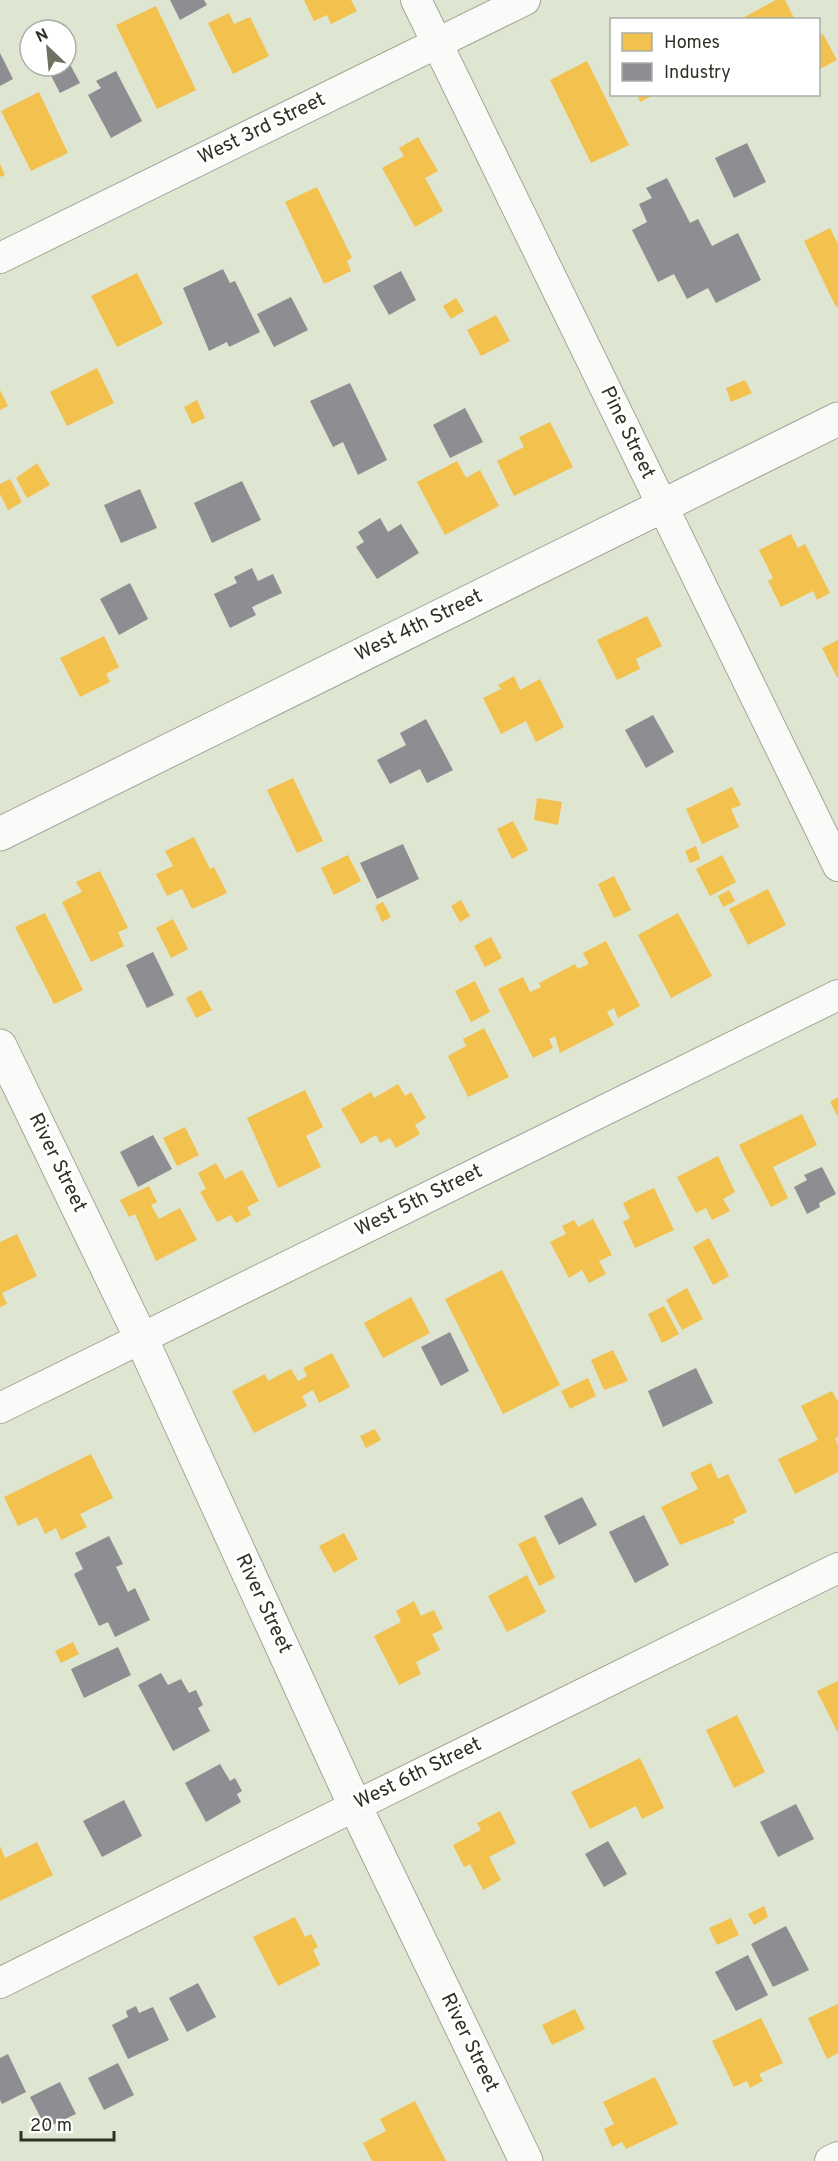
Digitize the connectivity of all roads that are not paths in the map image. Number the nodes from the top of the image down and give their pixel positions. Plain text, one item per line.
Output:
1 (416, 0) edge
2 (525, 0) edge
3 (437, 43) junction
4 (0, 258) edge
5 (838, 419) edge
6 (662, 506) junction
7 (0, 834) edge
8 (838, 866) edge
9 (838, 995) edge
10 (0, 1046) edge
11 (141, 1338) junction
12 (0, 1408) edge
13 (838, 1568) edge
14 (355, 1806) junction
15 (0, 1983) edge
16 (838, 2157) edge
17 (526, 2161) edge
18 (830, 2161) edge

1 - 3 street, Pine Street
2 - 3 street, West 3rd Street
3 - 4 street, West 3rd Street
3 - 6 street, Pine Street
5 - 6 street, West 4th Street
6 - 7 street, West 4th Street
6 - 8 street, Pine Street
9 - 11 street, West 5th Street
10 - 11 street, River Street
11 - 12 street, West 5th Street
11 - 14 street, River Street
13 - 14 street, West 6th Street
14 - 15 street, West 6th Street
14 - 17 street, River Street
16 - 18 street

